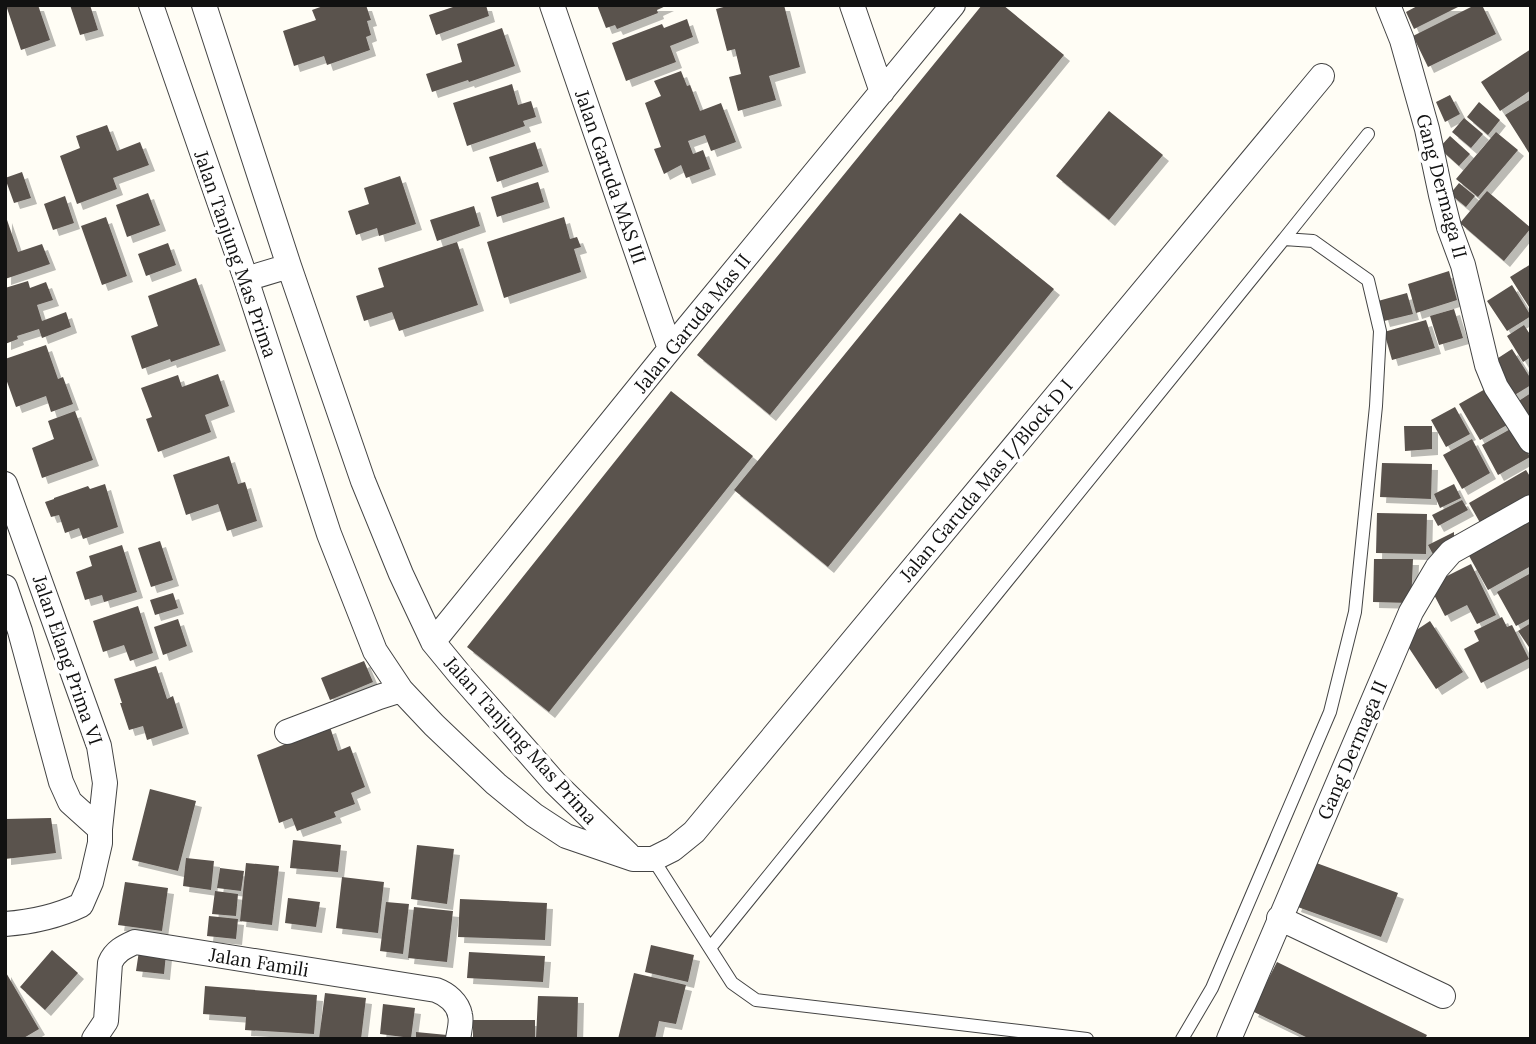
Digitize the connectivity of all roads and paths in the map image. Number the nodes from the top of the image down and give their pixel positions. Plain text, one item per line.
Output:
1 (151, 5) edge
2 (204, 5) edge
3 (552, 5) edge
4 (852, 5) edge
5 (953, 5) edge
6 (1388, 5) edge
7 (1322, 76) dead end
8 (882, 92) junction
9 (1368, 134) dead end
10 (1284, 239) junction
11 (289, 266) junction
12 (246, 279) junction
13 (670, 349) junction
14 (1531, 441) edge
15 (5, 484) edge
16 (1531, 506) edge
17 (5, 587) edge
18 (433, 642) junction
19 (401, 690) junction
20 (287, 732) dead end
21 (100, 829) junction
22 (643, 859) junction
23 (1279, 918) junction
24 (5, 924) edge
25 (710, 948) junction
26 (1443, 996) dead end
27 (94, 1039) edge
28 (458, 1039) edge
29 (1087, 1039) edge
30 (1182, 1039) edge
31 (1229, 1039) edge

1 - 12 street, Jalan Tanjung Mas Prima
2 - 11 street, Jalan Tanjung Mas Prima
3 - 13 street, Jalan Garuda MAS III
4 - 8 street
5 - 8 street, Jalan Garuda Mas II
6 - 14 street, Gang Dermaga II
7 - 22 street, Jalan Garuda Mas I/Block D I
8 - 13 street, Jalan Garuda Mas II
9 - 10 lane
10 - 25 lane
10 - 30 lane
11 - 12 street
11 - 18 street, Jalan Tanjung Mas Prima
12 - 19 street, Jalan Tanjung Mas Prima
13 - 18 street, Jalan Garuda Mas II
15 - 21 street, Jalan Elang Prima VI
16 - 23 street, Gang Dermaga II
17 - 21 street, Jalan Elang Prima VI
18 - 22 street, Jalan Tanjung Mas Prima
19 - 20 street
19 - 22 street, Jalan Tanjung Mas Prima
21 - 24 street
22 - 25 lane
23 - 26 street
23 - 31 street, Gang Dermaga II
25 - 29 lane
27 - 28 street, Jalan Famili

